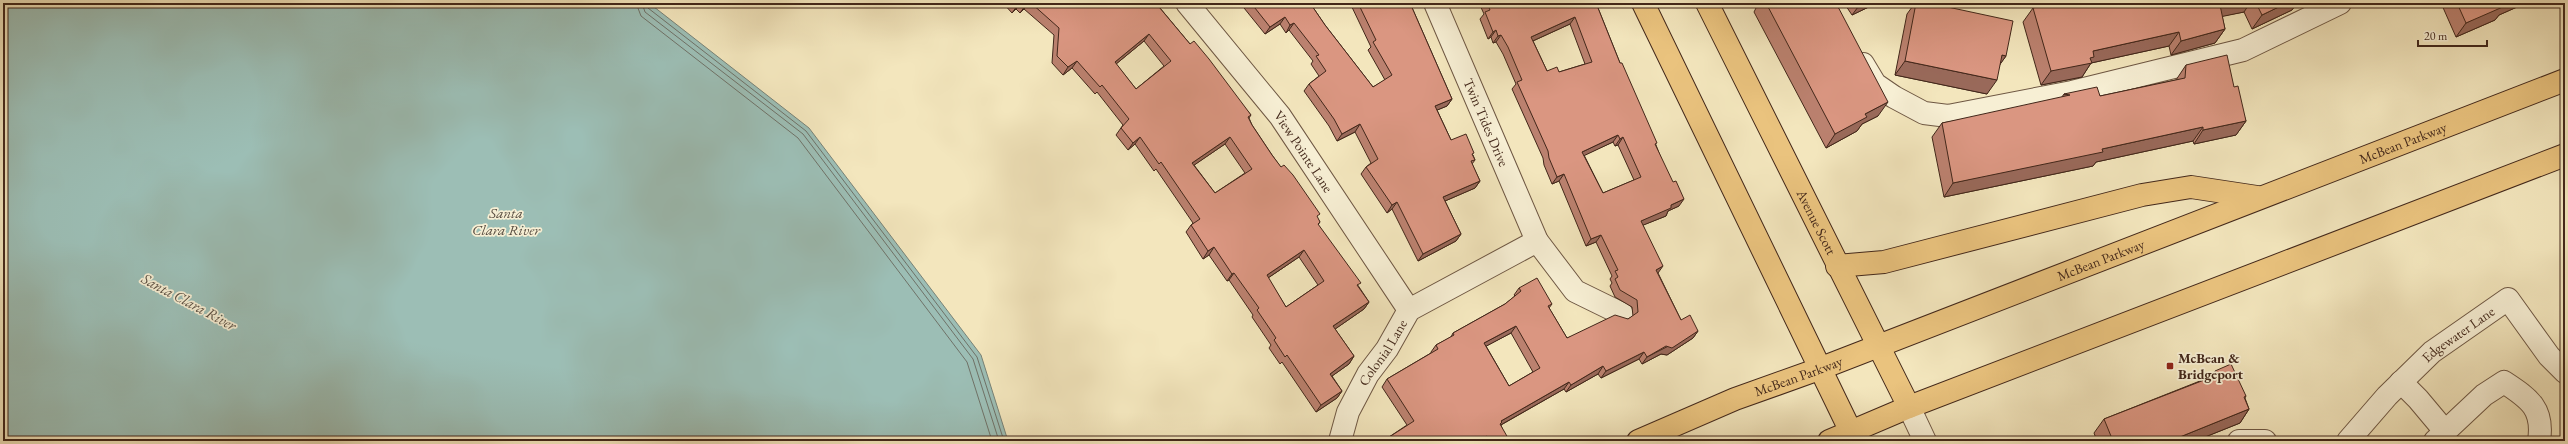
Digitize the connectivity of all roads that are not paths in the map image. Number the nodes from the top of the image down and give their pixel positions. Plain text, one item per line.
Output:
1 (1187, 3) edge
2 (1435, 3) edge
3 (1643, 3) edge
4 (1707, 3) edge
5 (2340, 3) edge
6 (1852, 46) edge
7 (2565, 80) edge
8 (2565, 156) edge
9 (2258, 198) junction
10 (1537, 241) junction
11 (1837, 266) junction
12 (1409, 310) junction
13 (1622, 314) dead end
14 (1877, 346) junction
15 (1819, 369) junction
16 (2565, 372) edge
17 (2400, 382) junction
18 (1910, 407) junction
19 (1853, 436) edge
20 (2440, 436) edge
21 (1340, 441) edge
22 (1638, 441) edge
23 (1829, 441) edge
24 (1925, 441) edge
25 (2240, 441) edge
26 (2265, 441) edge
27 (2348, 441) edge
28 (2539, 441) edge

1 - 12 street, View Pointe Lane
2 - 10 street, Twin Tides Drive
3 - 15 main road
4 - 11 main road, Avenue Scott
5 - 6 street
7 - 9 main road, McBean Parkway
8 - 18 main road
9 - 11 main road
9 - 14 main road, McBean Parkway
10 - 12 street, Colonial Lane
10 - 13 street, Twin Tides Drive
11 - 14 main road, Avenue Scott
12 - 21 street, Colonial Lane
14 - 15 main road, McBean Parkway
14 - 18 main road, Avenue Scott
15 - 19 main road
15 - 22 main road, McBean Parkway
16 - 17 street, Edgewater Lane
17 - 20 street
17 - 27 street, Edgewater Lane
18 - 19 main road
18 - 24 street, Avenue Scott
19 - 23 main road
20 - 28 street
25 - 26 street

